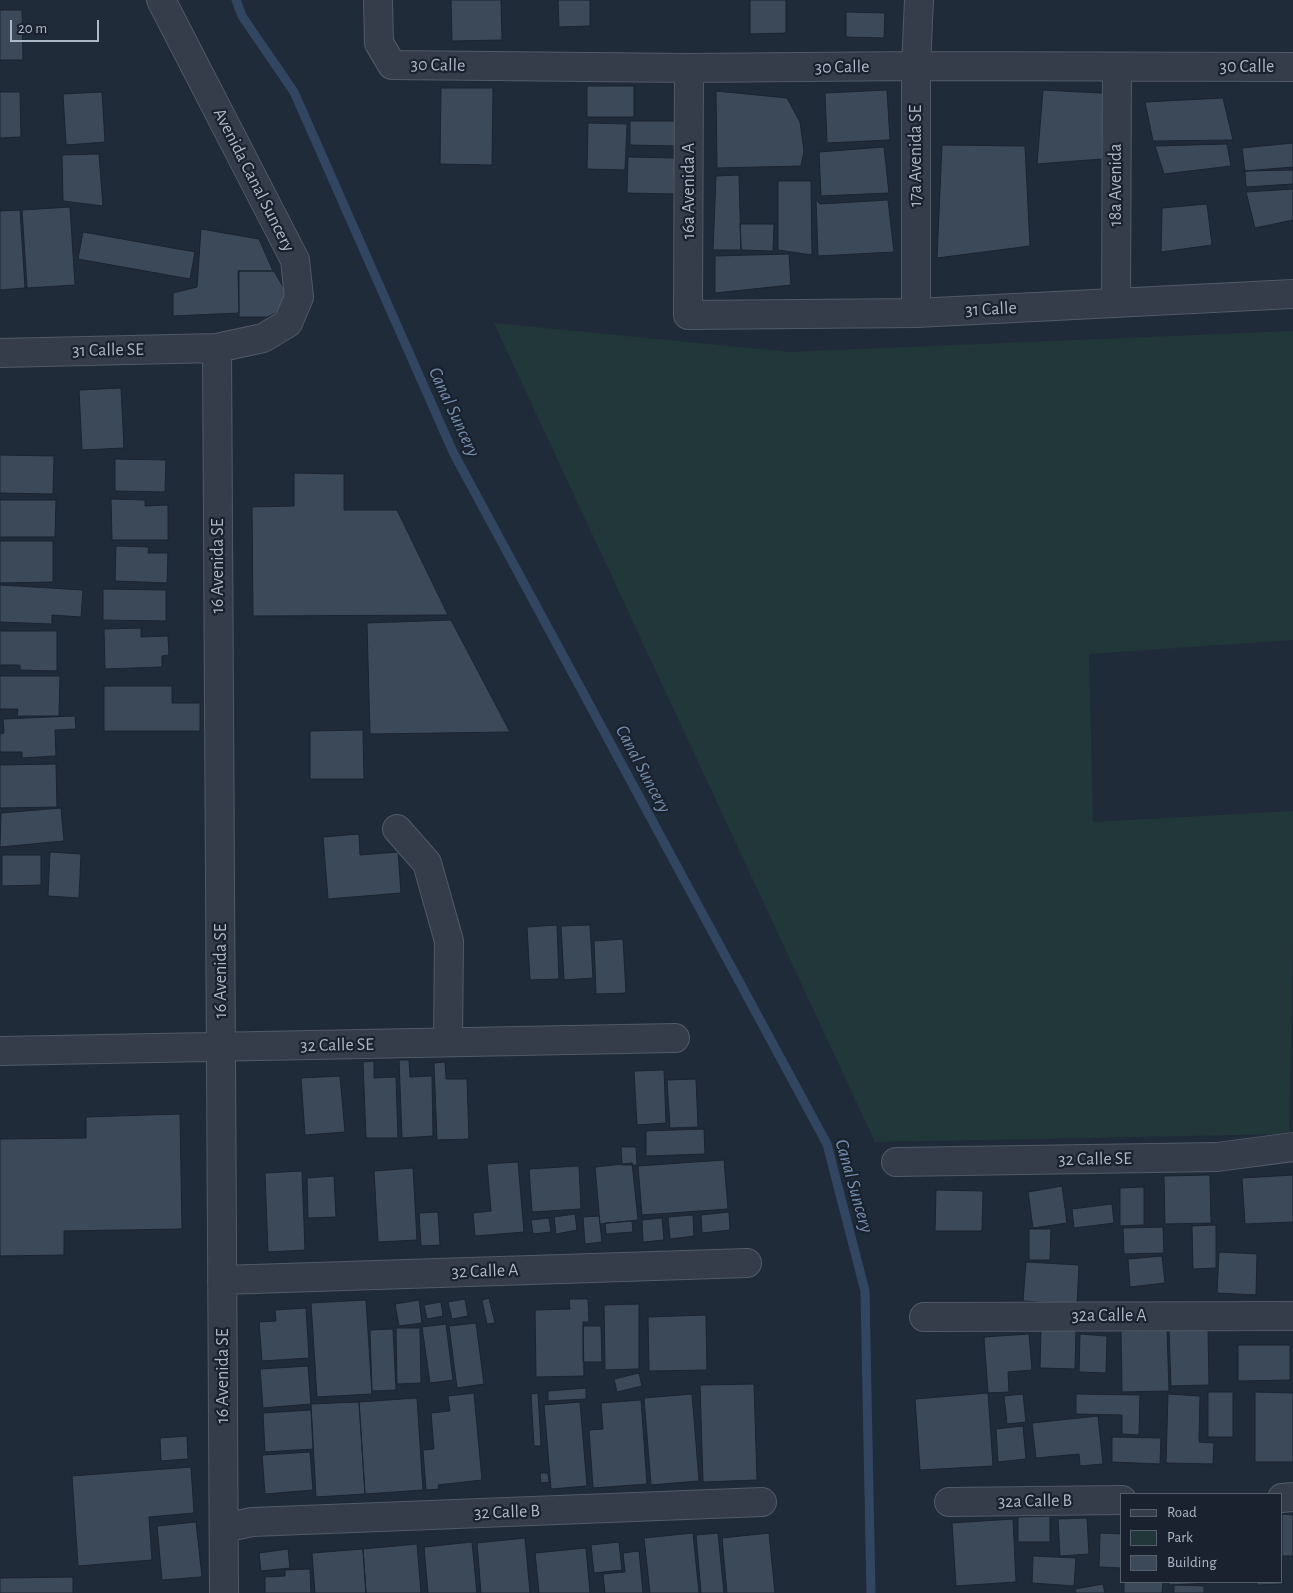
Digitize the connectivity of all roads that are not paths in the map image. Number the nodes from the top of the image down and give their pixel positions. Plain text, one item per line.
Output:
1 (161, 0) edge
2 (378, 0) edge
3 (919, 0) edge
4 (916, 66) junction
5 (1117, 67) junction
6 (689, 68) junction
7 (1293, 68) edge
8 (1293, 294) edge
9 (1116, 303) junction
10 (916, 313) junction
11 (688, 315) joint
12 (217, 348) junction
13 (0, 353) edge
14 (397, 829) dead end
15 (675, 1038) dead end
16 (448, 1042) junction
17 (221, 1047) junction
18 (0, 1051) edge
19 (1293, 1147) edge
20 (896, 1162) dead end
21 (747, 1263) dead end
22 (222, 1280) junction
23 (1293, 1316) edge
24 (924, 1317) dead end
25 (1120, 1500) edge
26 (762, 1502) dead end
27 (949, 1502) dead end
28 (224, 1528) junction
29 (224, 1593) edge

1 - 12 street, Avenida Canal Suncery
2 - 6 street, 30 Calle
3 - 4 street, 17a Avenida SE
4 - 5 street, 30 Calle
4 - 6 street, 30 Calle
4 - 10 street, 17a Avenida SE
5 - 7 street, 30 Calle
5 - 9 street, 18a Avenida
6 - 11 street, 16a Avenida A
8 - 9 street, 31 Calle
9 - 10 street, 31 Calle
10 - 11 street, 31 Calle
12 - 13 street, 31 Calle SE
12 - 17 street, 16 Avenida SE
14 - 16 street
15 - 16 street, 32 Calle SE
16 - 17 street, 32 Calle SE
17 - 18 street, 32 Calle SE
17 - 22 street, 16 Avenida SE
19 - 20 street, 32 Calle SE
21 - 22 street, 32 Calle A
22 - 28 street, 16 Avenida SE
23 - 24 street, 32a Calle A
25 - 27 street, 32a Calle B
26 - 28 street, 32 Calle B
28 - 29 street, 16 Avenida SE

